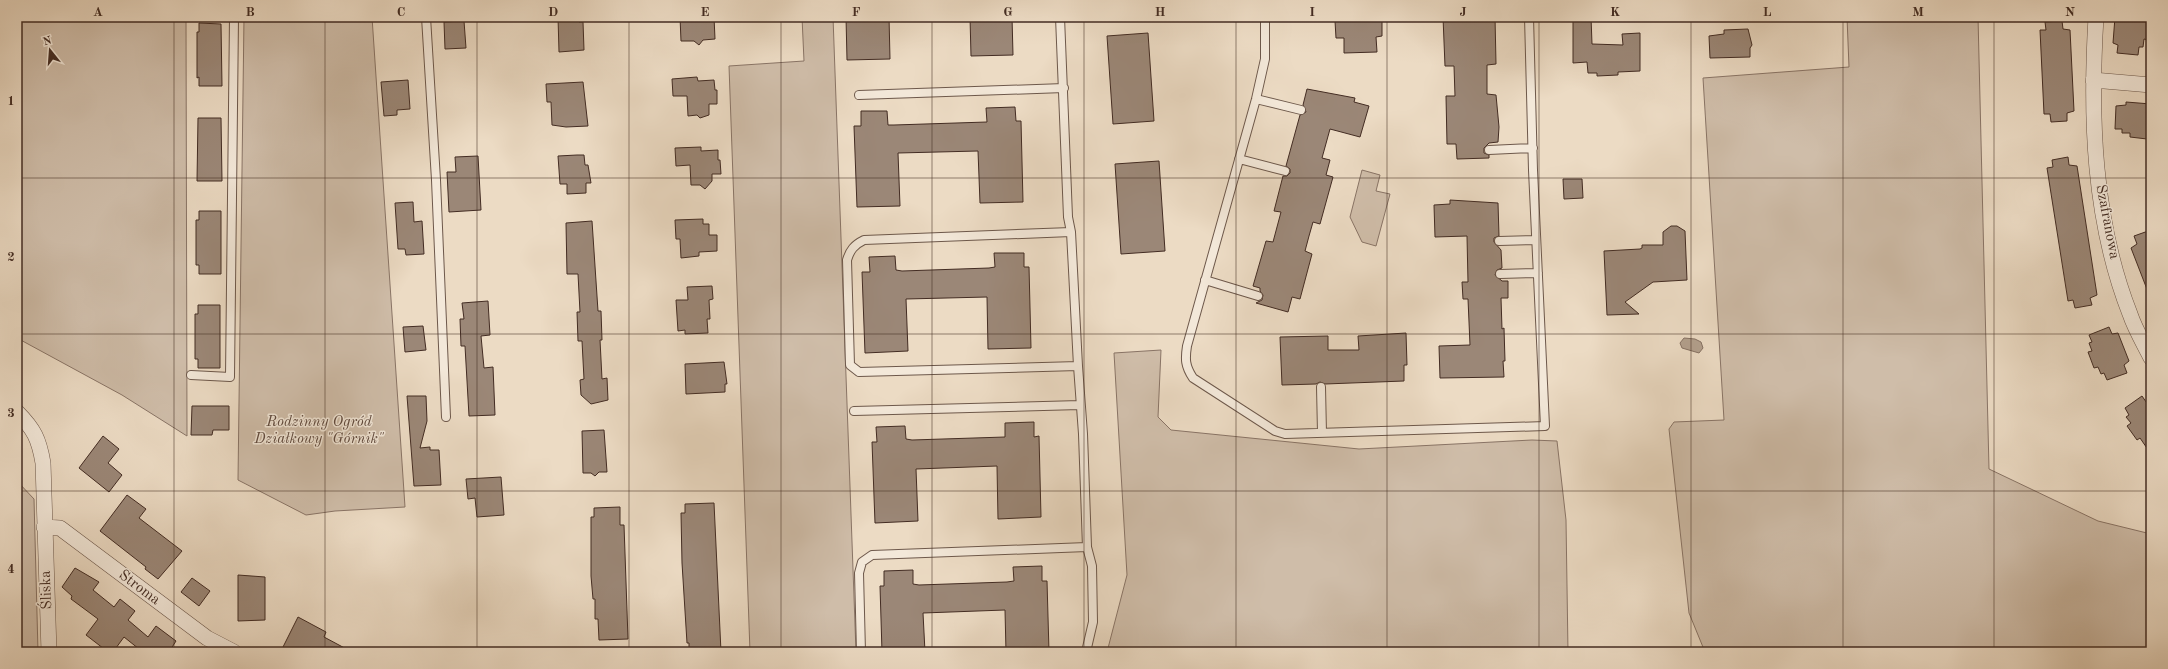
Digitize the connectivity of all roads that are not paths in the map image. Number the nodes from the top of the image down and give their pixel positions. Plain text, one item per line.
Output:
1 (234, 17) edge
2 (426, 17) edge
3 (1060, 17) edge
4 (1266, 17) edge
5 (1529, 17) edge
6 (2096, 17) edge
7 (2093, 80) junction
8 (2151, 84) edge
9 (1064, 88) junction
10 (859, 95) dead end
11 (1256, 99) junction
12 (1301, 110) dead end
13 (1533, 148) junction
14 (1489, 150) dead end
15 (1239, 159) junction
16 (1285, 171) dead end
17 (1071, 232) junction
18 (1536, 240) junction
19 (1499, 242) dead end
20 (1538, 273) junction
21 (1500, 274) dead end
22 (1205, 280) junction
23 (1258, 296) dead end
24 (2151, 358) edge
25 (1078, 366) junction
26 (191, 375) dead end
27 (1321, 386) dead end
28 (1080, 405) junction
29 (854, 411) dead end
30 (17, 412) edge
31 (446, 417) dead end
32 (1322, 433) junction
33 (44, 527) junction
34 (1087, 547) junction
35 (228, 650) edge
36 (49, 652) edge
37 (862, 652) edge
38 (1086, 652) edge

1 - 26 lane
2 - 31 lane
3 - 9 lane
4 - 11 lane
5 - 13 lane
6 - 7 street, Szafranowa
7 - 8 street
7 - 24 street, Szafranowa
9 - 10 lane
9 - 17 lane
11 - 12 lane
11 - 15 lane
13 - 14 lane
13 - 18 lane
15 - 16 lane
15 - 22 lane
17 - 25 lane
17 - 25 lane
18 - 19 lane
18 - 20 lane
20 - 21 lane
20 - 32 lane
22 - 23 lane
22 - 32 lane
25 - 28 lane
27 - 32 lane
28 - 29 lane
28 - 34 lane
30 - 33 street, Śliska
33 - 35 street, Stroma
33 - 36 street, Śliska
34 - 37 lane
34 - 38 lane

